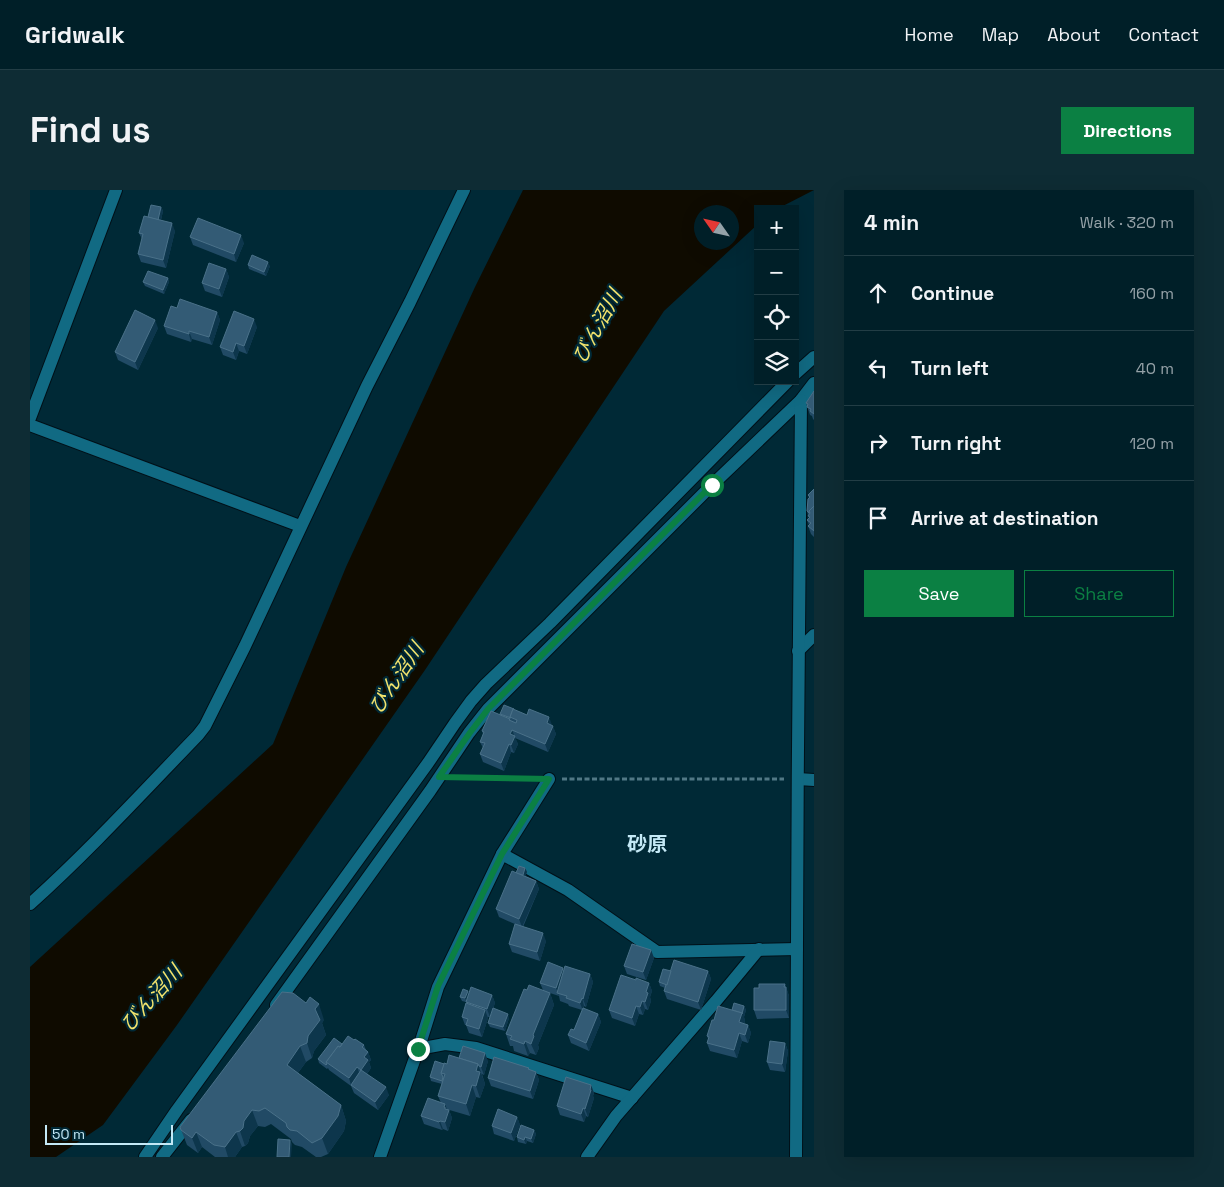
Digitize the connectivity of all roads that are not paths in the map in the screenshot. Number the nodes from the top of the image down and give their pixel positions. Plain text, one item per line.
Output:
1 (116, 190) edge
2 (464, 190) edge
3 (814, 357) edge
4 (799, 370) edge
5 (814, 383) edge
6 (784, 385) edge
7 (801, 400) junction
8 (30, 418) edge
9 (30, 425) edge
10 (300, 526) junction
11 (814, 636) edge
12 (798, 650) junction
13 (549, 779) road end
14 (798, 779) junction
15 (814, 780) edge
16 (502, 854) junction
17 (30, 904) edge
18 (759, 949) junction
19 (797, 949) junction
20 (266, 1019) edge
21 (418, 1049) junction
22 (632, 1098) junction
23 (196, 1113) edge
24 (146, 1157) edge
25 (162, 1157) edge
26 (380, 1157) edge
27 (587, 1157) edge
28 (796, 1157) edge

1 - 8 street
2 - 10 street
3 - 4 street
5 - 7 street
6 - 24 street
7 - 12 street
7 - 20 street
9 - 10 street
10 - 17 street
11 - 12 street
12 - 14 street
13 - 16 street
14 - 15 street
14 - 19 street
16 - 18 street
16 - 21 street
18 - 19 street
18 - 22 street
19 - 28 street
21 - 22 street
21 - 26 street
22 - 27 street
23 - 25 street

